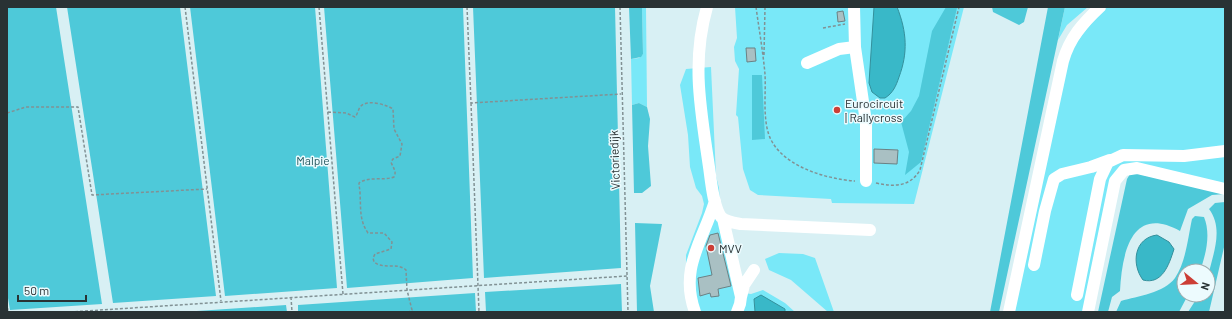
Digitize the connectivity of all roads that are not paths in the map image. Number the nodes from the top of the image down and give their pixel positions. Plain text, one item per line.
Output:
1 (707, 7) edge
2 (854, 7) edge
3 (1100, 7) edge
4 (826, 45) dead end
5 (855, 47) junction
6 (839, 49) junction
7 (807, 63) dead end
8 (1225, 151) edge
9 (1113, 158) junction
10 (866, 181) road end
11 (1225, 190) edge
12 (715, 201) junction
13 (723, 219) junction
14 (870, 230) dead end
15 (1034, 265) dead end
16 (754, 270) dead end
17 (1077, 295) dead end
18 (741, 298) junction
19 (695, 312) edge
20 (737, 312) edge
21 (1009, 312) edge
22 (1088, 312) edge

1 - 12 lane
2 - 5 lane
3 - 21 lane
4 - 6 lane
5 - 6 lane
5 - 10 lane
6 - 7 lane
8 - 9 lane
9 - 15 lane
9 - 17 lane
11 - 22 lane
12 - 13 lane
12 - 19 lane
13 - 14 lane
13 - 18 lane
16 - 18 lane
18 - 20 lane

